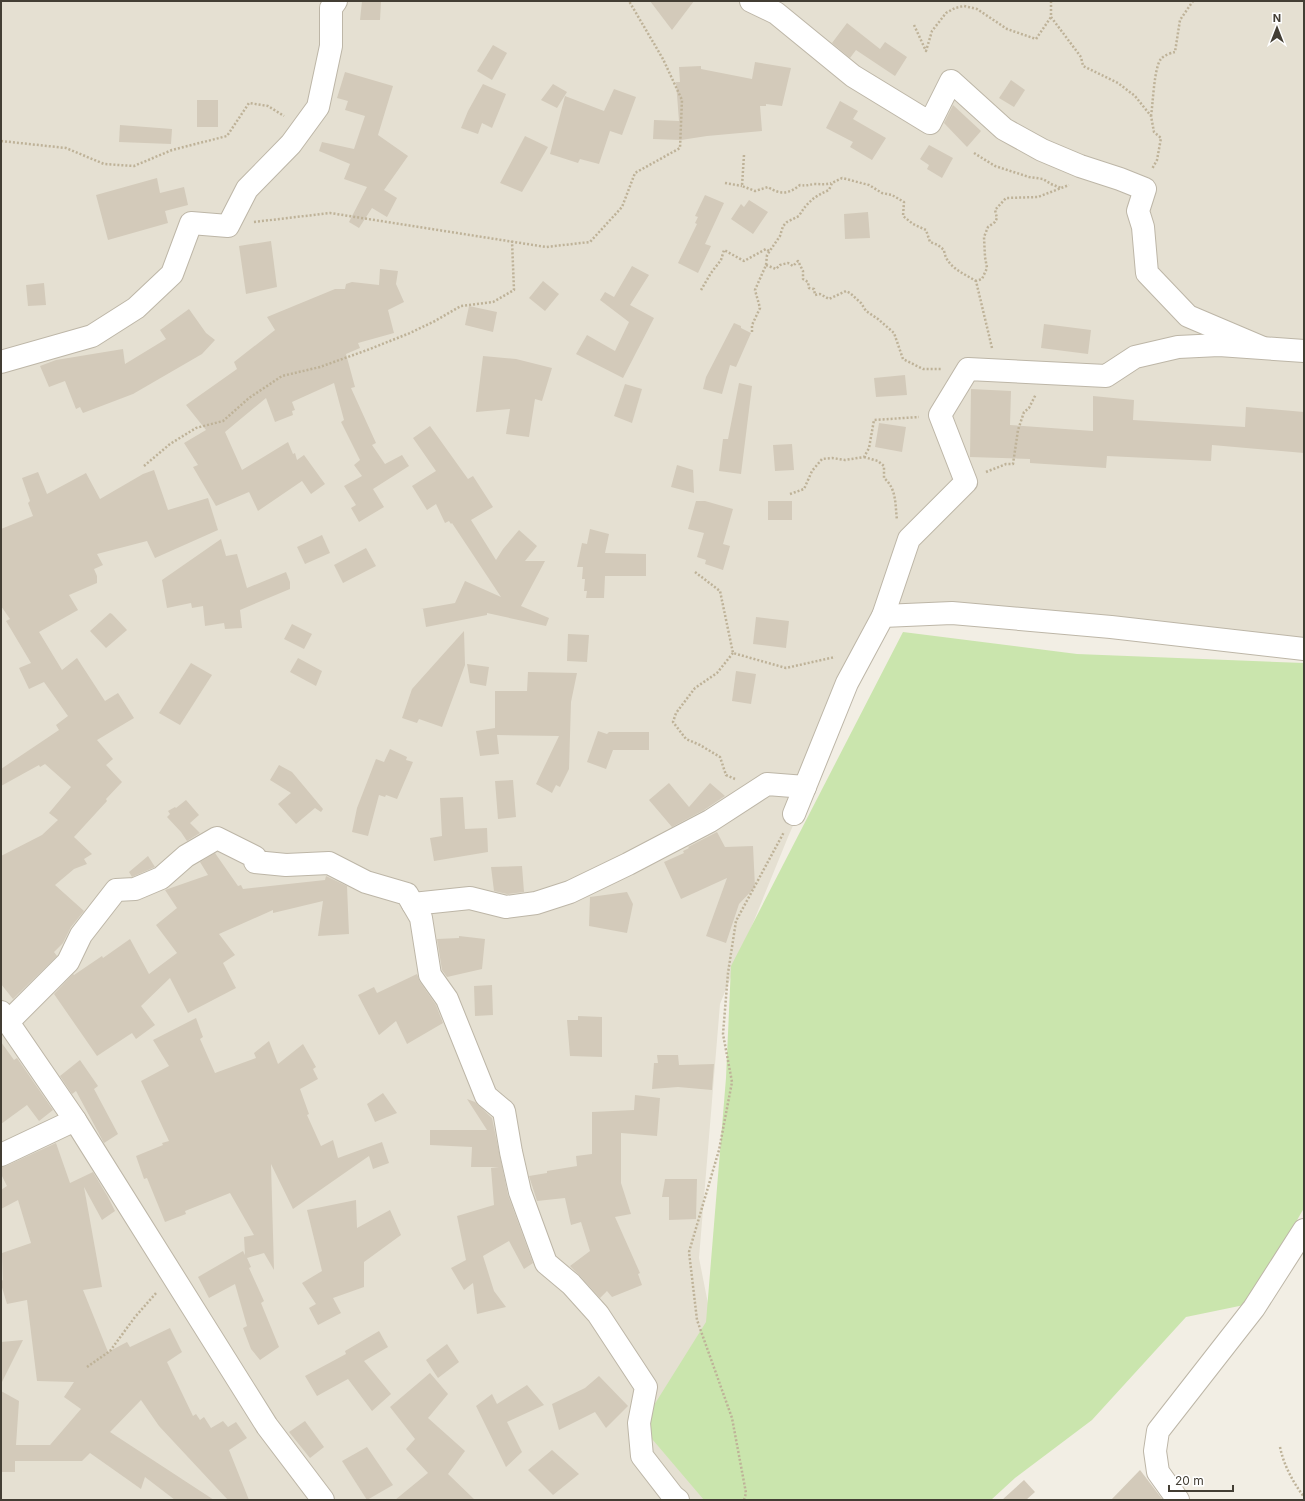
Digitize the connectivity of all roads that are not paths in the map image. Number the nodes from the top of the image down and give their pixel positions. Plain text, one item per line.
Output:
1 (336, 1) edge
2 (751, 1) edge
3 (1261, 347) junction
4 (1304, 351) edge
5 (1, 362) edge
6 (883, 616) junction
7 (1304, 649) edge
8 (805, 787) junction
9 (794, 814) road end
10 (413, 904) junction
11 (4, 1017) edge
12 (75, 1120) junction
13 (1, 1155) edge
14 (1304, 1230) edge
15 (323, 1500) edge
16 (678, 1500) edge
17 (1178, 1500) edge

1 - 5 street
2 - 3 street
3 - 4 street
3 - 6 street
6 - 7 street
6 - 8 street
8 - 9 street
8 - 10 street
10 - 11 street
10 - 16 street
11 - 12 street
12 - 13 street
12 - 15 street
14 - 17 street

